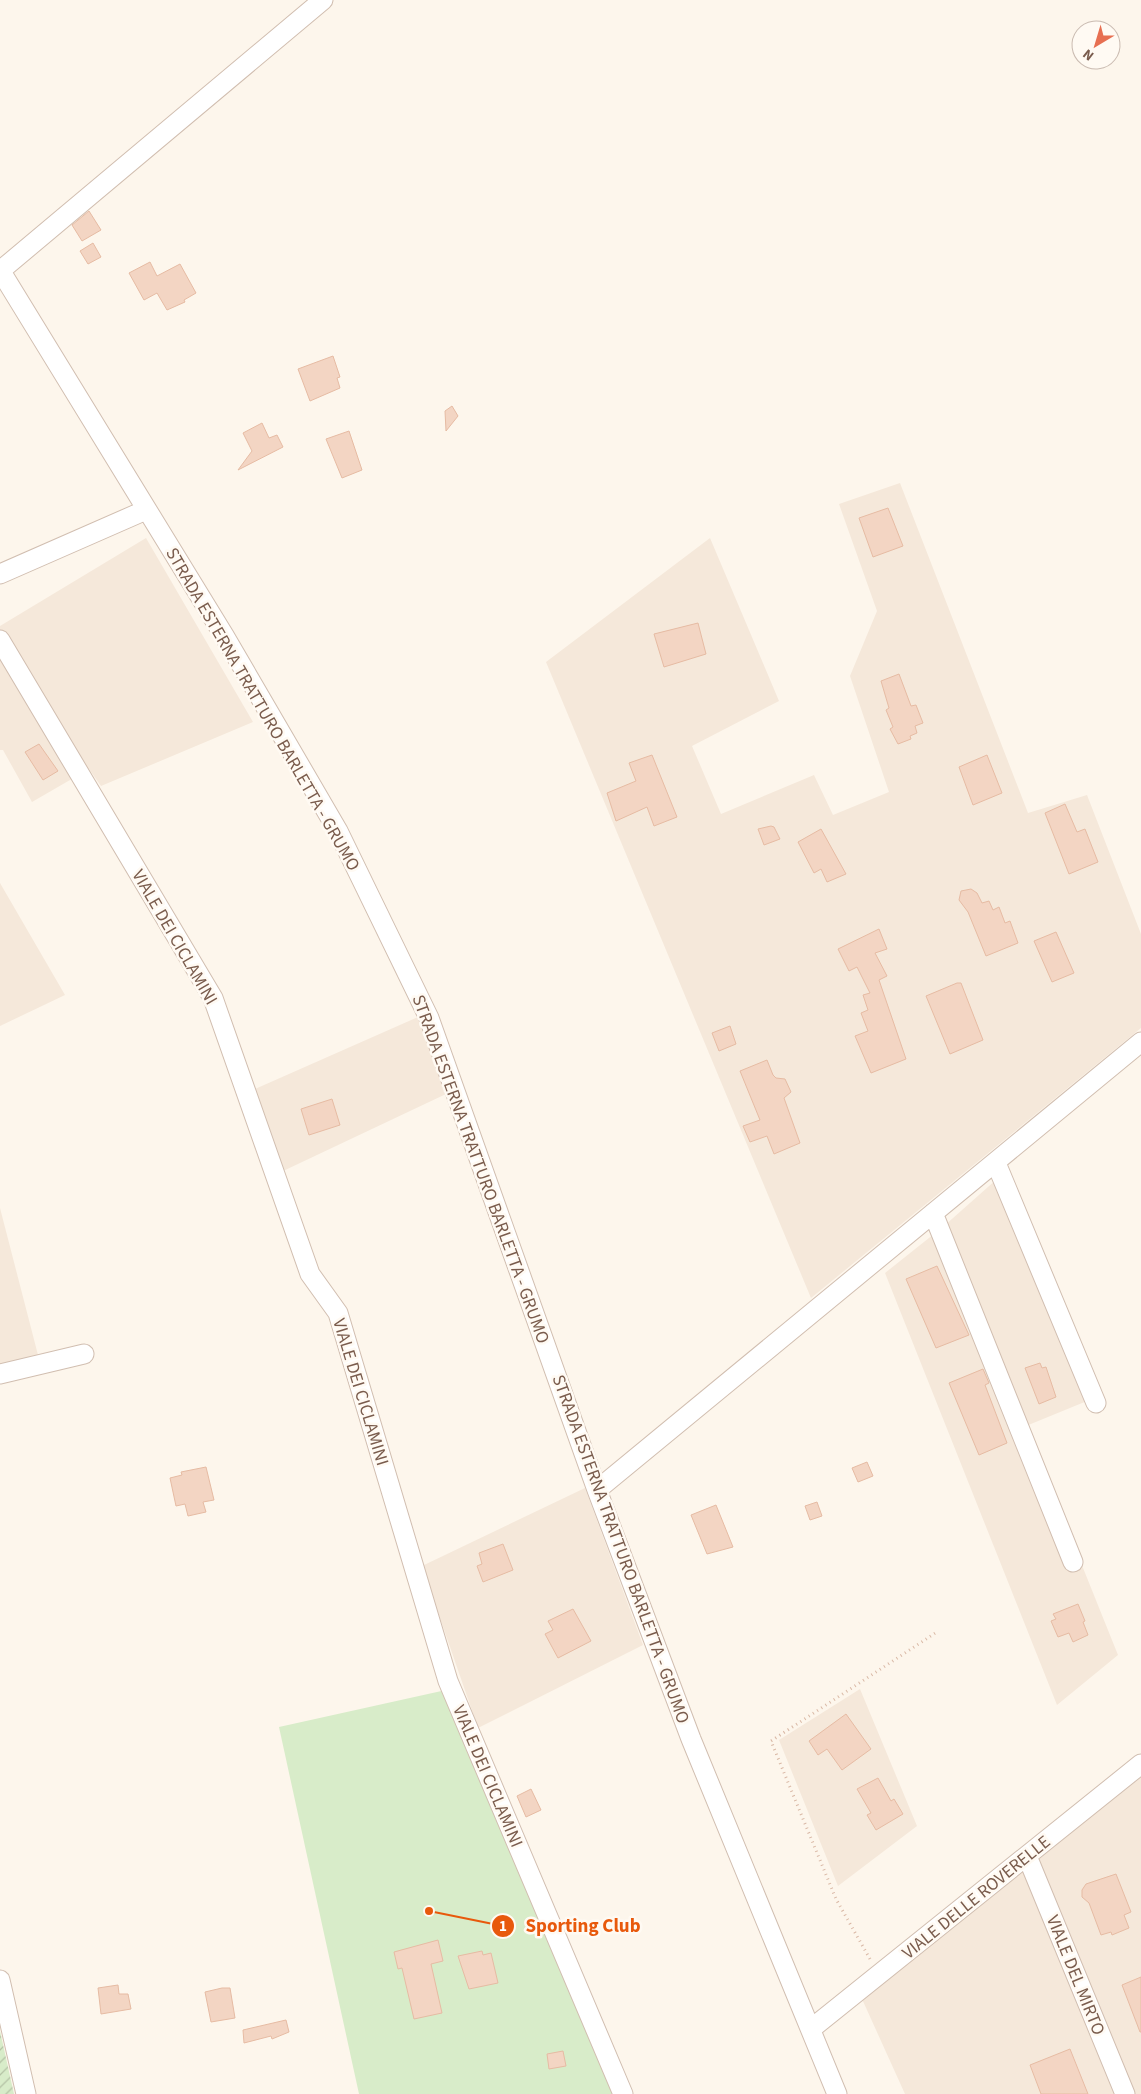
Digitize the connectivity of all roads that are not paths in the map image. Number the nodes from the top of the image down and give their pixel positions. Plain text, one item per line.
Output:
1 (323, 0) edge
2 (0, 270) edge
3 (146, 510) junction
4 (0, 574) edge
5 (0, 640) edge
6 (1141, 1042) edge
7 (996, 1164) junction
8 (934, 1213) junction
9 (84, 1354) dead end
10 (0, 1374) edge
11 (1096, 1402) dead end
12 (597, 1490) junction
13 (1073, 1562) dead end
14 (1141, 1764) edge
15 (1027, 1856) junction
16 (0, 1980) edge
17 (811, 2029) junction
18 (26, 2094) edge
19 (623, 2094) edge
20 (837, 2094) edge
21 (1125, 2094) edge

1 - 2 street
2 - 3 street, STRADA ESTERNA TRATTURO BARLETTA - GRUMO
3 - 4 street
3 - 12 street, STRADA ESTERNA TRATTURO BARLETTA - GRUMO
5 - 19 street, VIALE DEI CICLAMINI
6 - 7 street
7 - 8 street
7 - 11 street
8 - 12 street
8 - 13 street
9 - 10 street
12 - 17 street, STRADA ESTERNA TRATTURO BARLETTA - GRUMO
14 - 15 street, VIALE DELLE ROVERELLE
15 - 17 street, VIALE DELLE ROVERELLE
15 - 21 street, VIALE DEL MIRTO
16 - 18 street
17 - 20 street, STRADA ESTERNA TRATTURO BARLETTA - GRUMO

